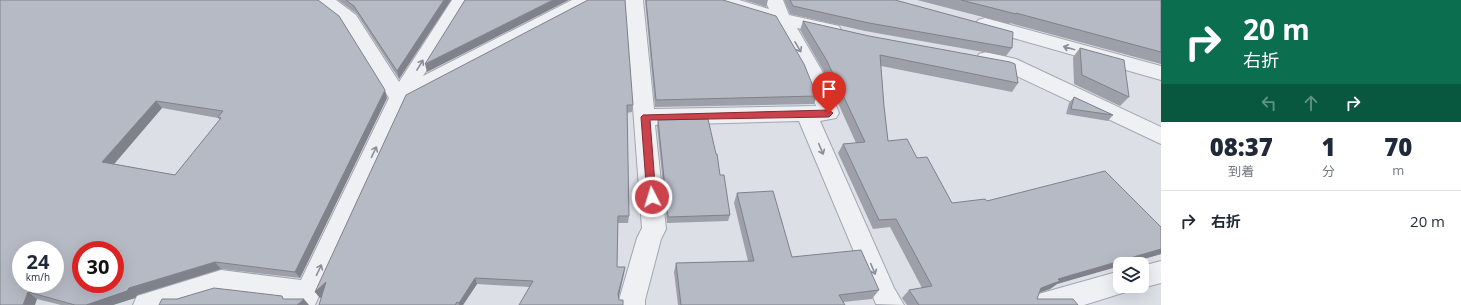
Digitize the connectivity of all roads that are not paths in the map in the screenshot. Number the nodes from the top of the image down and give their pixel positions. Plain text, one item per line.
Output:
1 (324, 0) edge
2 (461, 0) edge
3 (586, 0) edge
4 (634, 0) edge
5 (720, 0) edge
6 (774, 0) edge
7 (782, 19) junction
8 (968, 20) edge
9 (850, 34) edge
10 (971, 57) edge
11 (1161, 73) edge
12 (399, 98) junction
13 (817, 113) junction
14 (646, 117) junction
15 (1161, 136) edge
16 (1161, 272) edge
17 (1149, 275) edge
18 (1113, 285) edge
19 (305, 299) edge
20 (146, 305) edge
21 (632, 305) edge
22 (892, 305) edge
23 (1042, 305) edge

1 - 12 street
12 -> 2 street
3 - 12 street
4 - 14 street
5 - 7 street
6 - 7 street
7 - 9 street
7 -> 13 street
11 -> 8 street
10 - 15 street
19 -> 12 street
13 - 14 street
13 -> 22 street
14 - 21 street
16 - 17 street
18 - 23 street
19 - 20 street

